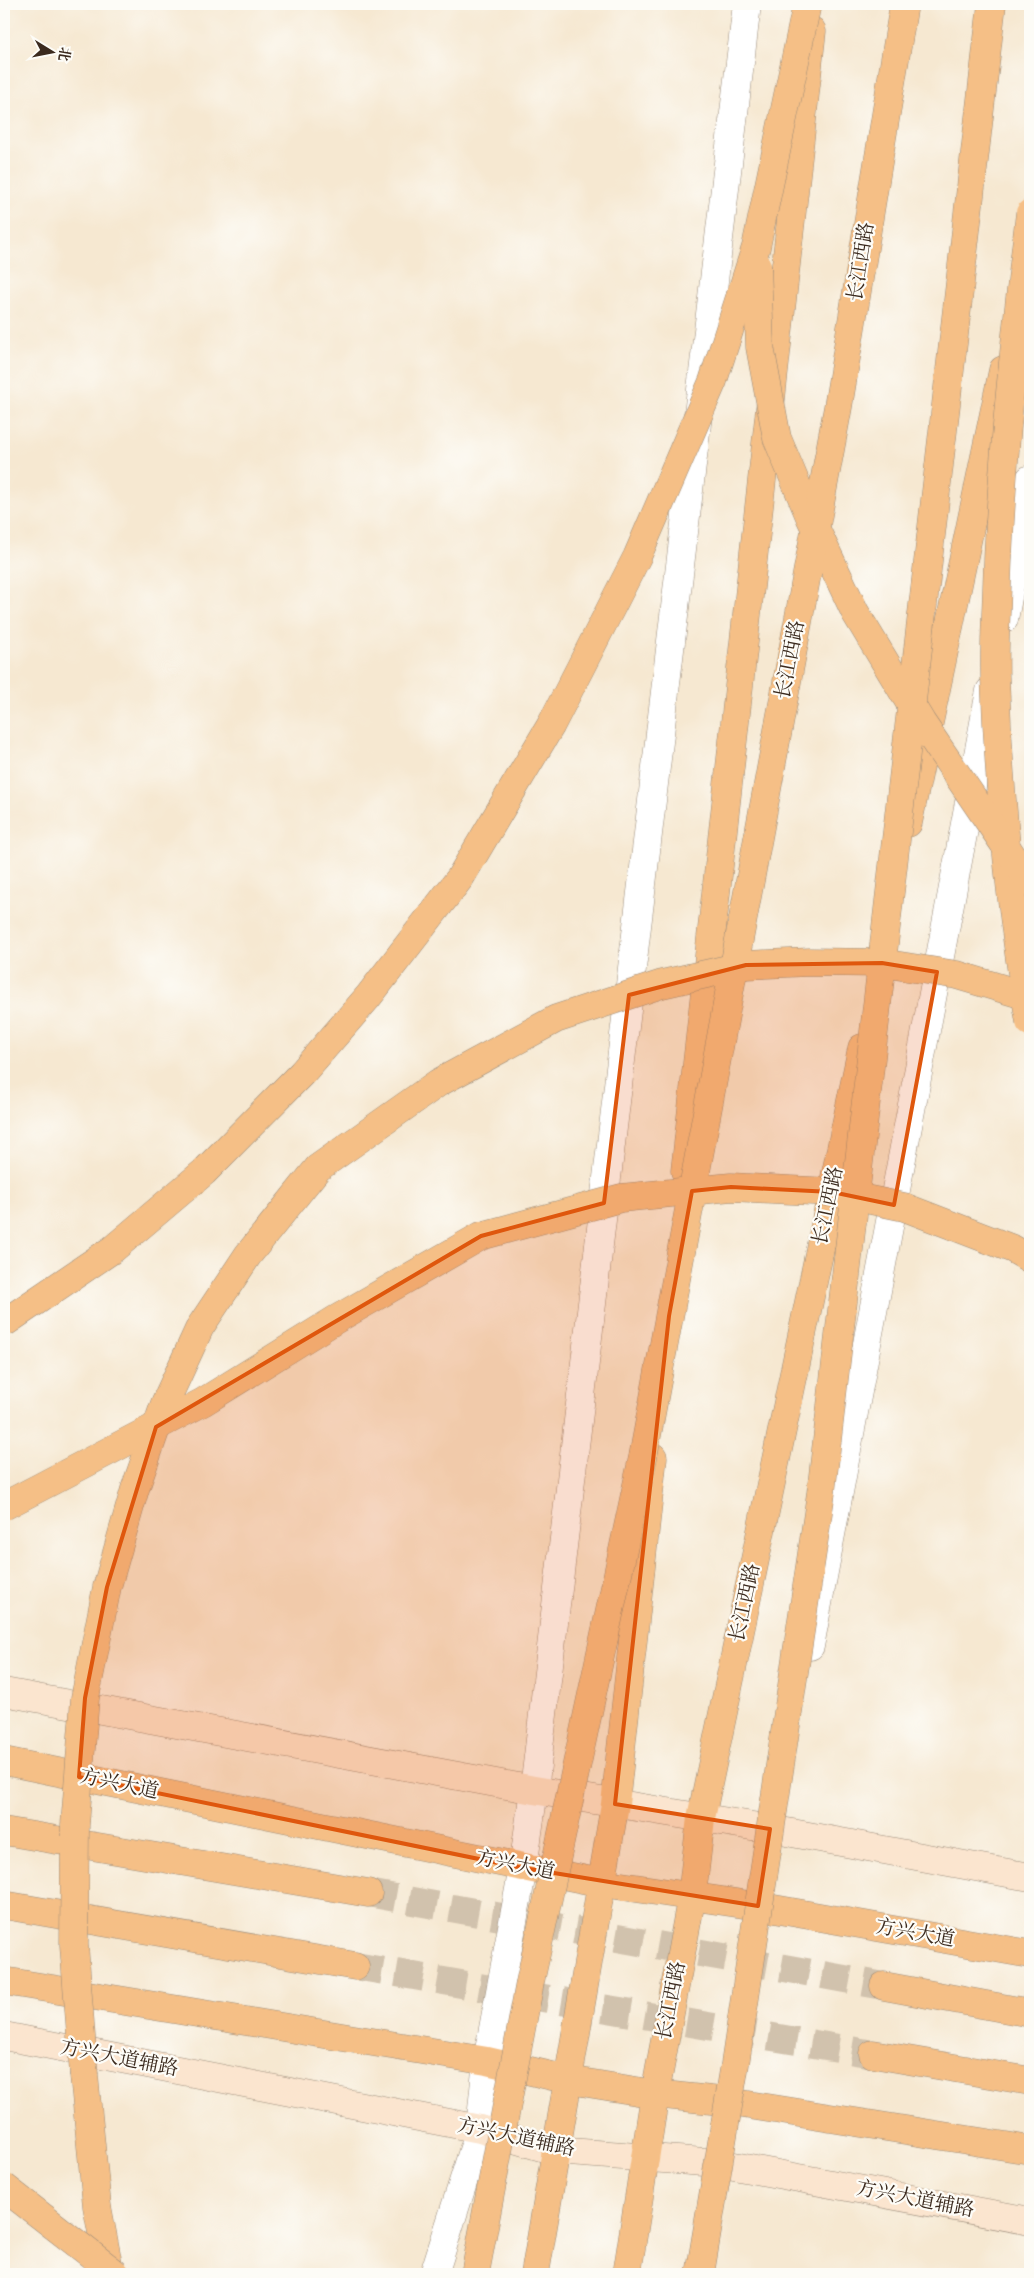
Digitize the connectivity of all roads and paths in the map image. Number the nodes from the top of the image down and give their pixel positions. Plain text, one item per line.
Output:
1 (747, 4) edge
2 (807, 4) edge
3 (815, 4) edge
4 (904, 4) edge
5 (992, 4) edge
6 (1030, 213) edge
7 (1030, 237) edge
8 (756, 247) junction
9 (1030, 479) edge
10 (1030, 882) edge
11 (1030, 997) edge
12 (1030, 1022) edge
13 (1030, 1259) edge
14 (4, 1323) edge
15 (4, 1506) edge
16 (4, 1692) edge
17 (4, 1761) edge
18 (534, 1790) junction
19 (615, 1804) junction
20 (702, 1818) junction
21 (776, 1830) junction
22 (4, 1831) edge
23 (523, 1868) junction
24 (1030, 1877) edge
25 (602, 1883) junction
26 (368, 1893) tunnel mouth
27 (692, 1895) junction
28 (4, 1905) edge
29 (763, 1907) junction
30 (1030, 1954) edge
31 (355, 1966) tunnel mouth
32 (4, 1981) edge
33 (884, 1986) tunnel mouth
34 (1030, 2013) edge
35 (4, 2036) edge
36 (873, 2054) tunnel mouth
37 (487, 2062) junction
38 (570, 2080) junction
39 (1030, 2081) edge
40 (655, 2094) junction
41 (730, 2102) junction
42 (480, 2129) junction
43 (1030, 2150) edge
44 (555, 2151) junction
45 (646, 2159) junction
46 (718, 2163) junction
47 (4, 2187) edge
48 (1030, 2221) edge
49 (110, 2274) edge
50 (116, 2274) edge
51 (434, 2274) edge
52 (475, 2274) edge
53 (535, 2274) edge
54 (627, 2274) edge
55 (700, 2274) edge
56 (714, 2274) edge

1 - 18 street
2 - 8 highway, bridge
3 - 19 highway
4 - 52 highway, 长江西路, bridge
5 - 55 highway, 长江西路, bridge
6 - 12 highway, bridge
7 - 20 highway, 长江西路
8 - 10 highway, bridge
8 - 14 highway, bridge
9 - 21 street
11 - 49 highway, bridge
13 - 15 highway, bridge
16 - 18 street
17 - 23 highway, 方兴大道
18 - 19 street
18 - 23 street
19 - 20 street
19 - 25 highway
20 - 21 street
20 - 27 highway, 长江西路
21 - 24 street
21 - 29 street
22 - 26 highway
23 - 25 highway, 方兴大道
23 - 37 street
25 - 27 highway, 方兴大道
25 - 38 highway
27 - 29 highway, 方兴大道
27 - 40 highway, 长江西路
28 - 31 highway
29 - 30 highway, 方兴大道
29 - 41 street
32 - 37 highway
33 - 34 highway
35 - 42 street, 方兴大道辅路
36 - 39 highway
37 - 38 highway
37 - 42 street
38 - 40 highway
38 - 44 highway
40 - 41 highway
40 - 45 highway, 长江西路
41 - 43 highway
41 - 46 street
42 - 44 street, 方兴大道辅路
42 - 51 street
44 - 45 street, 方兴大道辅路
44 - 53 highway
45 - 46 street, 方兴大道辅路
45 - 54 highway, 长江西路
46 - 48 street, 方兴大道辅路
46 - 56 street
47 - 50 highway, bridge

